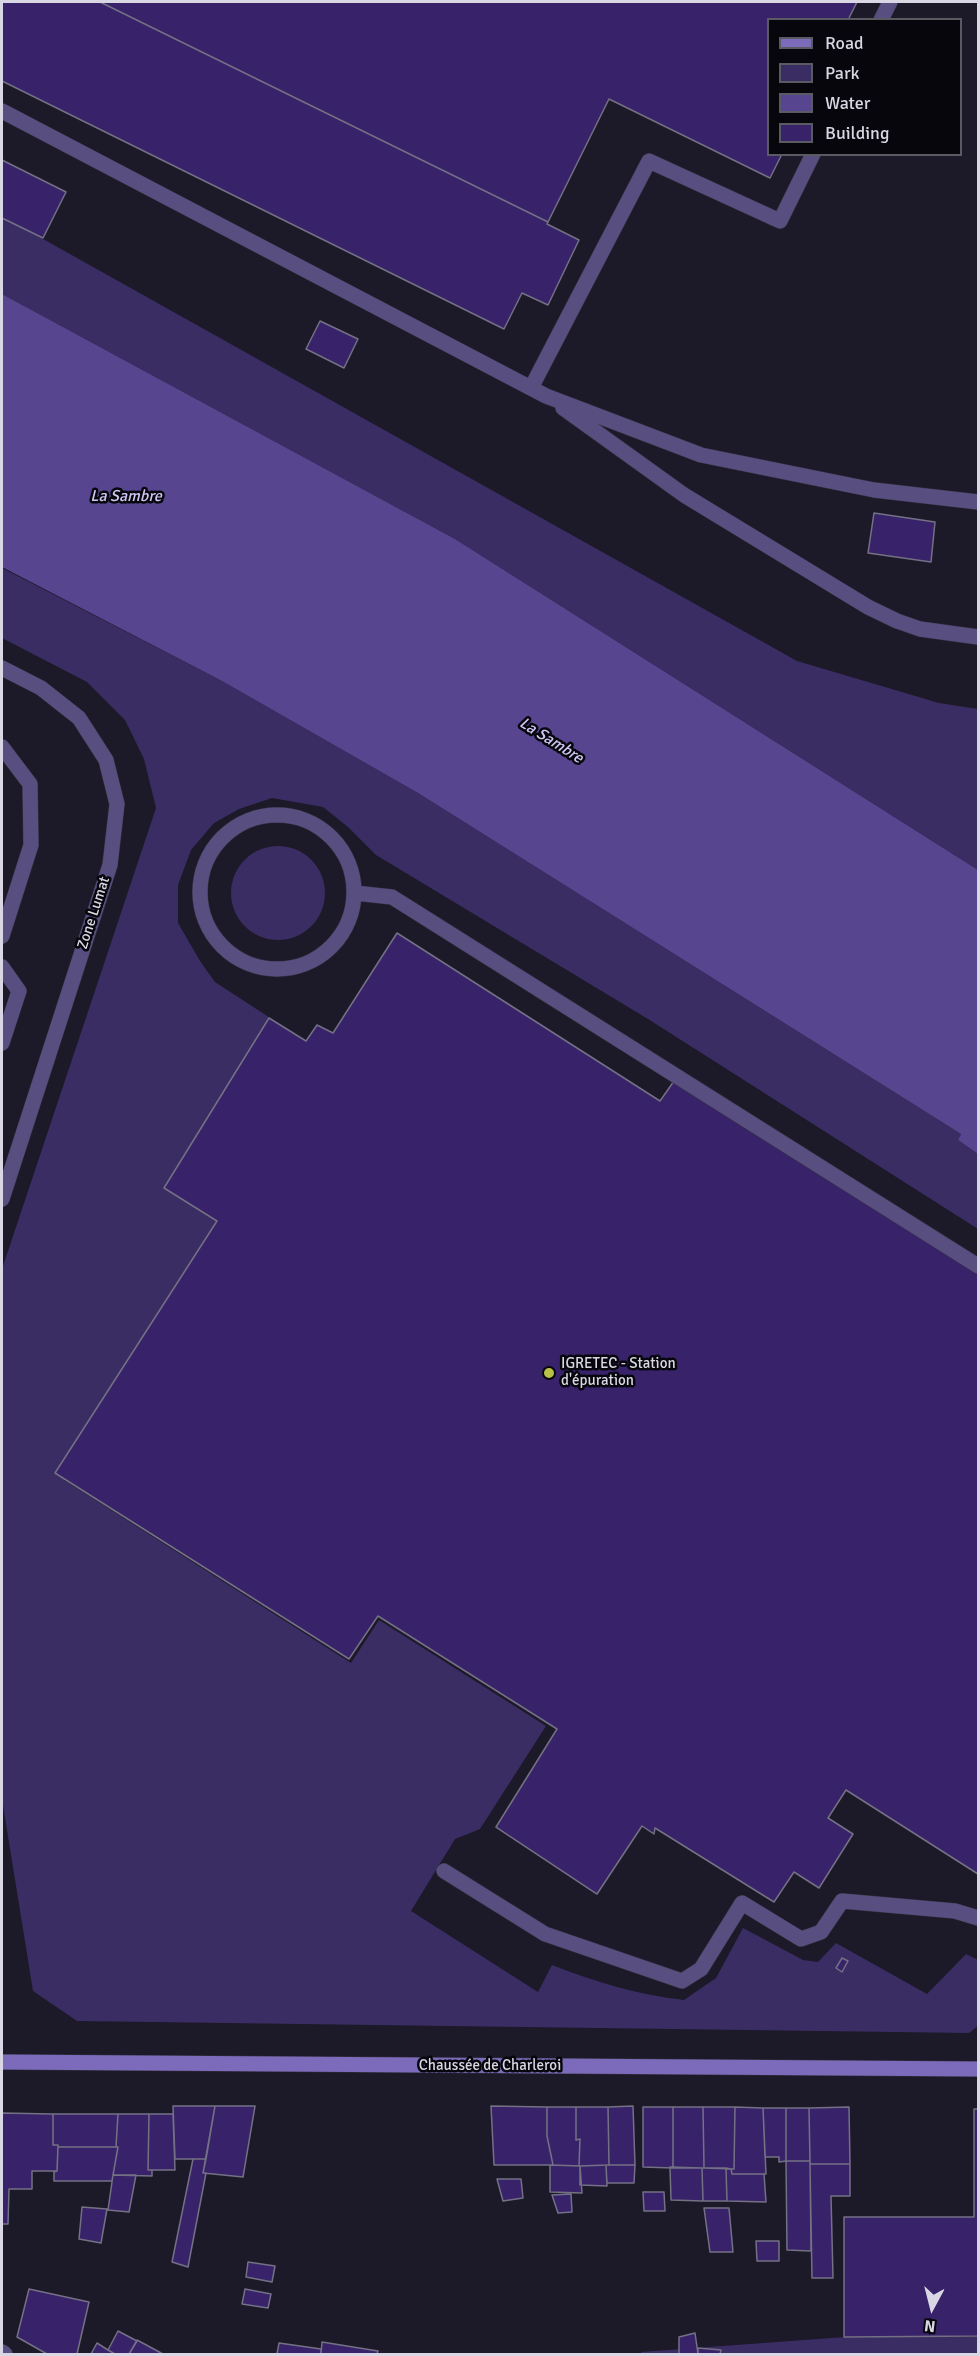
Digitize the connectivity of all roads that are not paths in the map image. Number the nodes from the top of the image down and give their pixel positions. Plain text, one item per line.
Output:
1 (890, 2) edge
2 (882, 18) edge
3 (2, 111) edge
4 (812, 156) edge
5 (531, 388) junction
6 (546, 396) junction
7 (978, 502) edge
8 (978, 637) edge
9 (2, 668) edge
10 (2, 747) edge
11 (355, 893) junction
12 (2, 936) edge
13 (2, 967) edge
14 (2, 1043) edge
15 (2, 1199) edge
16 (978, 1266) edge
17 (444, 1871) dead end
18 (978, 1918) edge
19 (2, 2062) edge
20 (978, 2069) edge

1 - 2 street
3 - 5 street
4 - 5 street
5 - 6 street
6 - 7 street
6 - 8 street
9 - 15 street, Zone Lumat
10 - 12 street
11 - 11 street
11 - 16 street
13 - 14 street
17 - 18 street
19 - 20 main road, Chaussée de Charleroi

